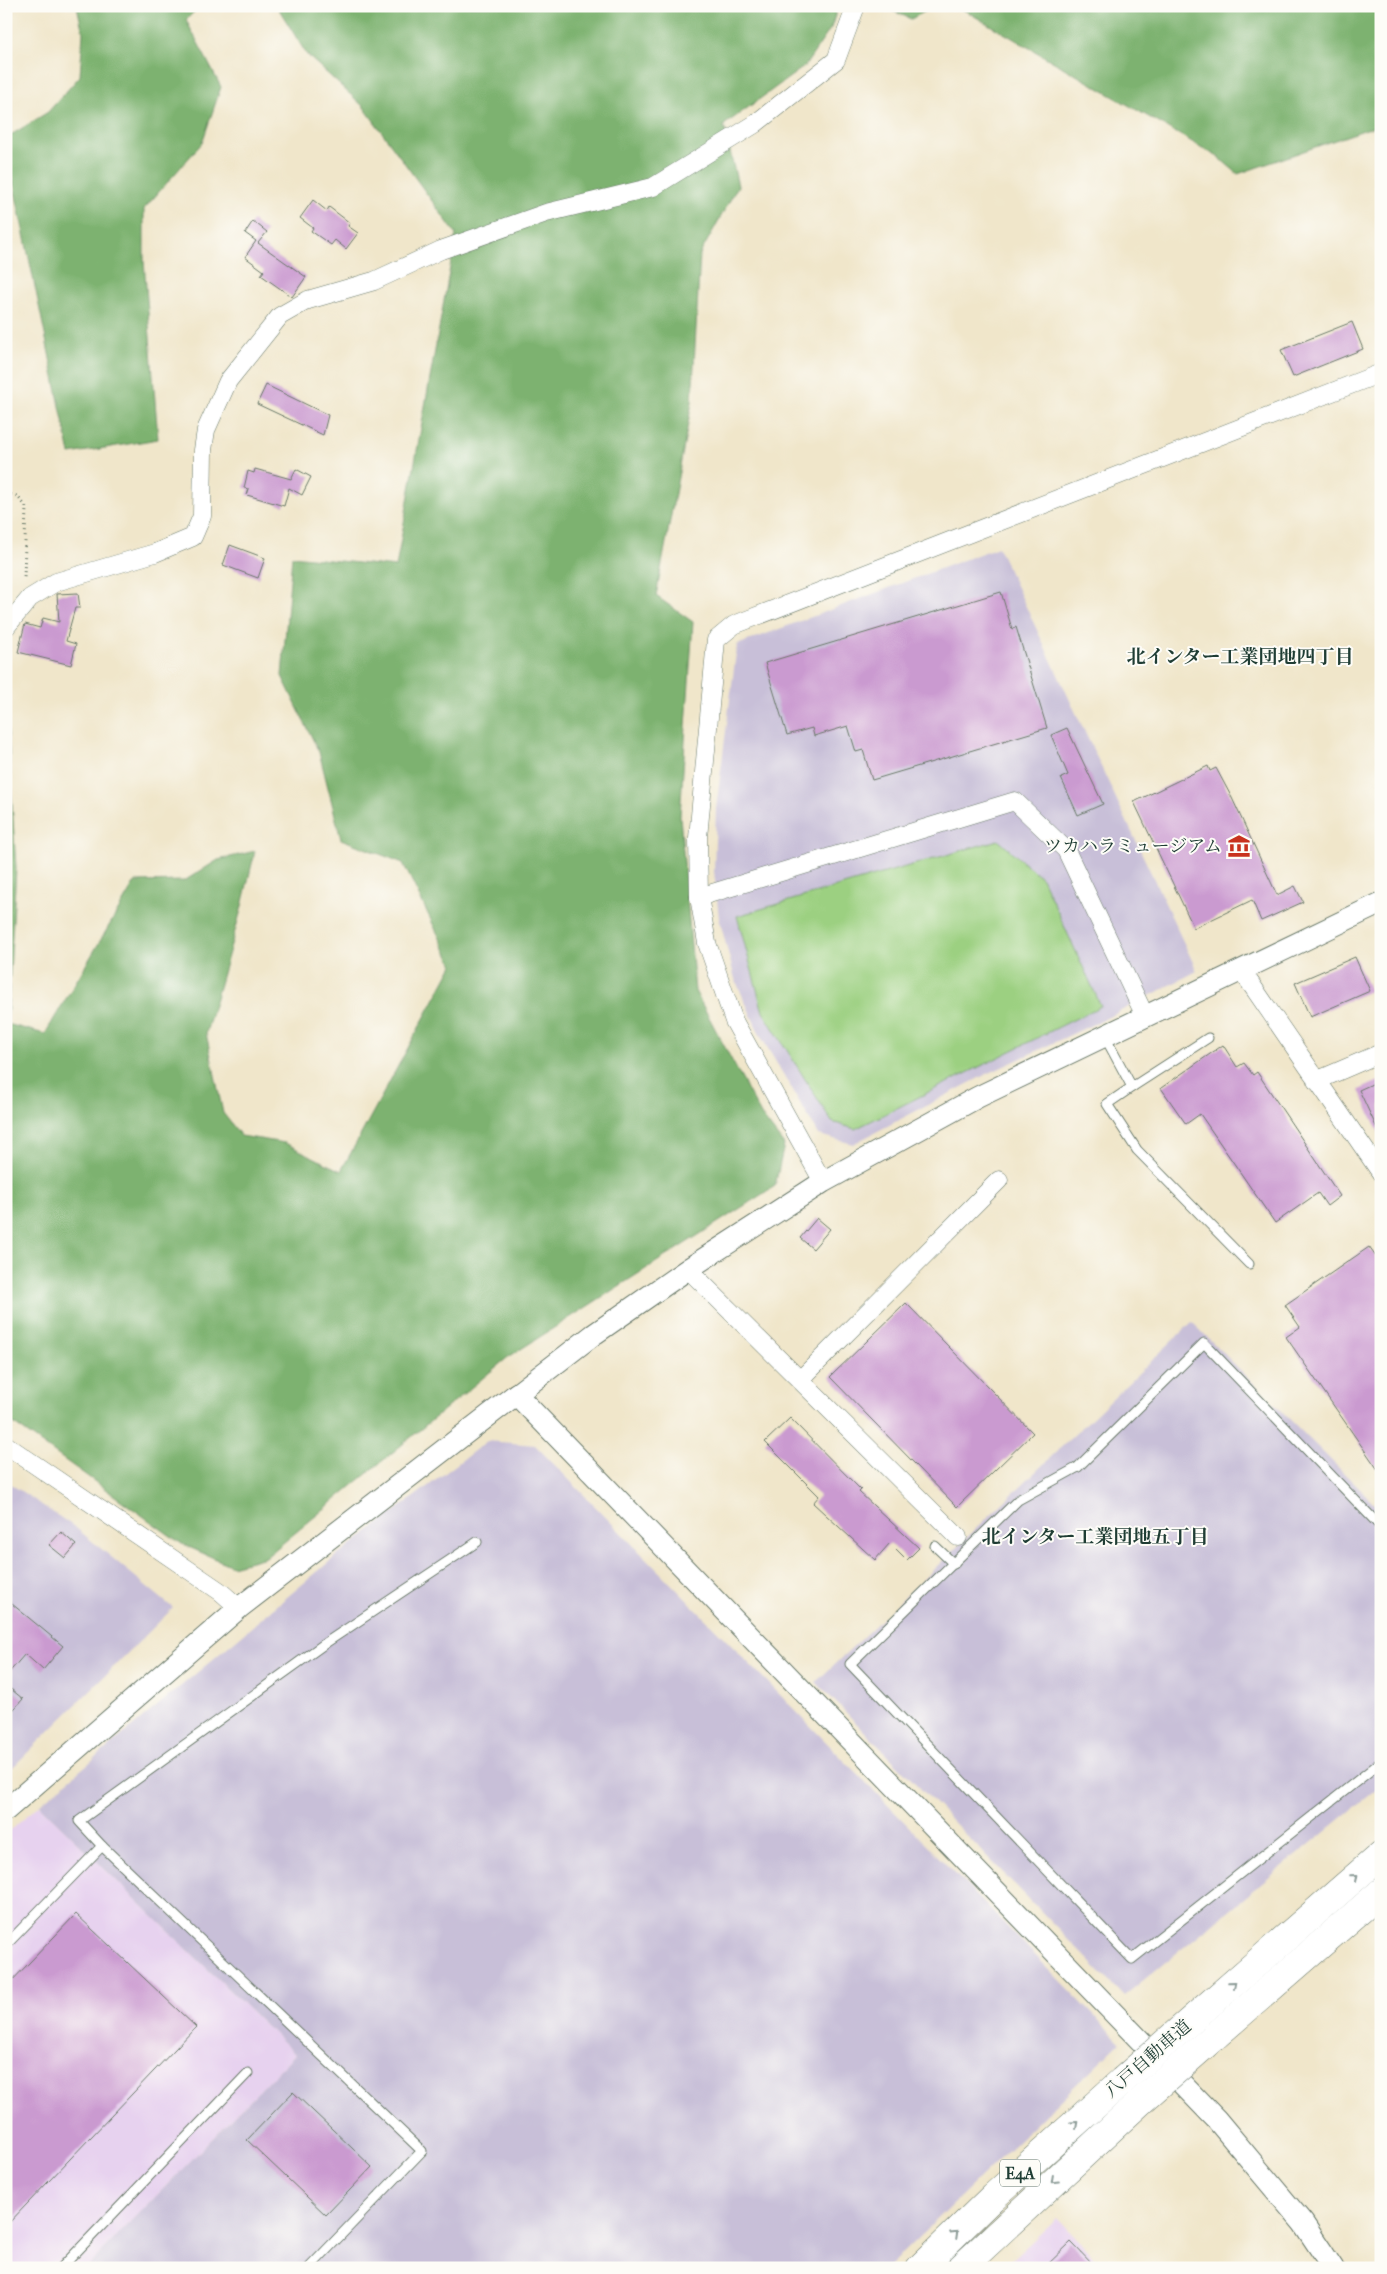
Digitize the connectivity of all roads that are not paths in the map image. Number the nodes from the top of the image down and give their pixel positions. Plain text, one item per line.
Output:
1 (856, 6) edge
2 (1381, 373) edge
3 (6, 627) edge
4 (699, 897) junction
5 (1381, 903) edge
6 (1242, 971) junction
7 (1146, 1016) junction
8 (1105, 1037) junction
9 (1208, 1038) dead end
10 (1381, 1052) edge
11 (1316, 1081) junction
12 (1132, 1087) junction
13 (1381, 1173) edge
14 (999, 1180) dead end
15 (823, 1182) junction
16 (1249, 1264) dead end
17 (688, 1269) junction
18 (800, 1380) junction
19 (516, 1394) junction
20 (6, 1445) edge
21 (1381, 1527) edge
22 (958, 1536) dead end
23 (477, 1542) dead end
24 (935, 1546) dead end
25 (954, 1564) junction
26 (239, 1608) junction
27 (1381, 1762) edge
28 (6, 1810) edge
29 (102, 1846) junction
30 (1381, 1855) edge
31 (1381, 1892) edge
32 (1381, 1912) edge
33 (6, 1945) edge
34 (1250, 2006) junction
35 (248, 2073) dead end
36 (61, 2268) edge
37 (309, 2268) edge
38 (920, 2268) edge
39 (961, 2268) edge
40 (1333, 2268) edge

1 - 3 street
2 - 4 street
4 - 7 street
4 - 15 street
5 - 6 street
6 - 7 street
6 - 11 street
7 - 8 street
8 - 12 lane
8 - 15 street
9 - 12 lane
10 - 11 street
11 - 13 street
12 - 16 lane
14 - 18 street
15 - 17 street
17 - 18 street
17 - 19 street
18 - 22 street
19 - 26 street
19 - 40 street
20 - 26 street
21 - 25 lane
23 - 29 lane
24 - 25 lane
25 - 27 lane
26 - 28 street
29 - 33 lane
29 - 37 lane
38 -> 30 highway, 八戸自動車道 / E4A, bridge
31 - 34 highway, 八戸自動車道 / E4A
32 - 34 highway
34 -> 39 highway, 八戸自動車道 / E4A, bridge
35 - 36 lane

